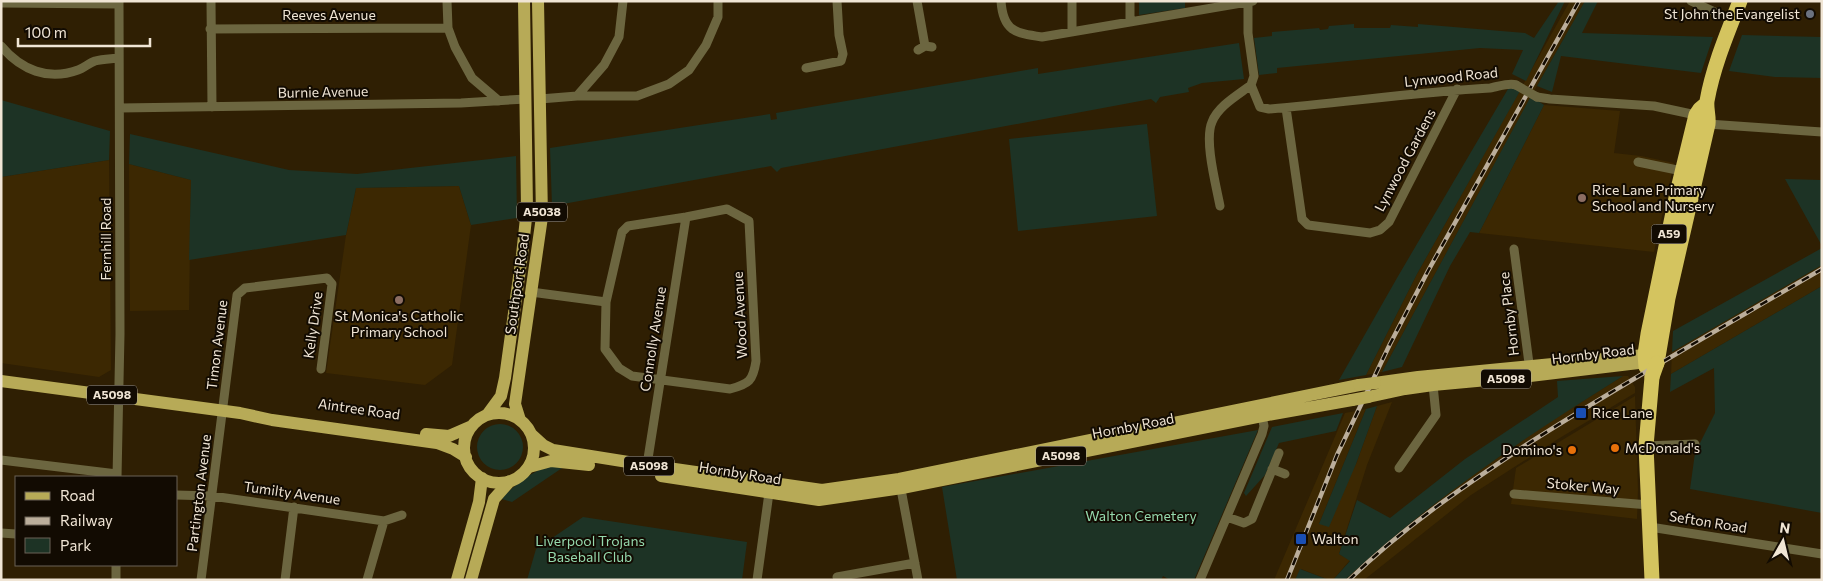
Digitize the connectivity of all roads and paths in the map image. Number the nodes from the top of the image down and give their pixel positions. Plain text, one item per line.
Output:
1 (211, 1) edge
2 (447, 1) edge
3 (524, 1) edge
4 (538, 1) edge
5 (623, 1) edge
6 (718, 1) edge
7 (837, 1) edge
8 (917, 1) edge
9 (1001, 1) edge
10 (1072, 1) edge
11 (1130, 1) edge
12 (1189, 1) edge
13 (1253, 1) edge
14 (1692, 1) edge
15 (1740, 1) edge
16 (43, 2) edge
17 (59, 2) edge
18 (1248, 2) edge
19 (1, 3) edge
20 (118, 3) edge
21 (1189, 12) junction
22 (1732, 20) junction
23 (1130, 22) junction
24 (448, 28) junction
25 (210, 29) junction
26 (1072, 32) junction
27 (1, 46) edge
28 (925, 48) dead end
29 (119, 58) junction
30 (806, 68) dead end
31 (1253, 80) junction
32 (1457, 90) junction
33 (577, 96) junction
34 (526, 99) junction
35 (540, 99) junction
36 (500, 101) junction
37 (212, 107) junction
38 (120, 108) junction
39 (1286, 108) junction
40 (1702, 120) junction
41 (1822, 132) edge
42 (1638, 162) dead end
43 (1650, 164) junction
44 (1682, 171) junction
45 (1648, 174) dead end
46 (1220, 206) dead end
47 (686, 217) junction
48 (1514, 249) dead end
49 (332, 284) joint
50 (531, 292) junction
51 (606, 302) junction
52 (1651, 367) junction
53 (321, 369) dead end
54 (1530, 371) junction
55 (660, 380) junction
56 (1, 381) edge
57 (1433, 385) junction
58 (120, 396) junction
59 (223, 410) junction
60 (1261, 411) junction
61 (240, 413) junction
62 (487, 416) junction
63 (520, 420) junction
64 (472, 426) junction
65 (532, 435) junction
66 (1695, 444) dead end
67 (1646, 446) junction
68 (1279, 452) dead end
69 (466, 457) junction
70 (1, 460) edge
71 (647, 466) junction
72 (529, 467) junction
73 (1399, 468) dead end
74 (1272, 469) junction
75 (1286, 474) dead end
76 (117, 476) edge
77 (482, 478) junction
78 (510, 481) junction
79 (900, 484) junction
80 (769, 493) junction
81 (1514, 494) dead end
82 (178, 495) edge
83 (212, 496) junction
84 (1649, 505) junction
85 (294, 507) junction
86 (402, 515) dead end
87 (1227, 517) junction
88 (384, 521) junction
89 (1650, 527) junction
90 (1, 533) edge
91 (15, 534) edge
92 (1822, 554) edge
93 (915, 563) junction
94 (116, 566) edge
95 (838, 577) dead end
96 (116, 580) edge
97 (201, 580) edge
98 (285, 580) edge
99 (367, 580) edge
100 (457, 580) edge
101 (471, 580) edge
102 (757, 580) edge
103 (918, 580) edge
104 (1200, 580) edge
105 (1652, 580) edge

1 - 25 street
2 - 24 street
3 - 34 main road, Southport Road / A5038
4 - 35 main road, Southport Road / A5038
5 - 33 street
6 - 33 street
7 - 30 street
8 - 28 street
9 - 26 street
10 - 26 street
11 - 23 street
12 - 21 street
13 - 18 street
14 - 22 street
15 - 22 highway, A59
16 - 17 street
16 - 19 street
17 - 20 street
18 - 21 street
18 - 31 street, Lynwood Road
20 - 29 street, Fernhill Road
21 - 23 street
22 - 40 highway, A59
23 - 26 street
24 - 25 street, Reeves Avenue
24 - 36 street
25 - 37 street
27 - 29 street
29 - 38 street, Fernhill Road
31 - 39 street, Lynwood Road
31 - 46 street
32 - 39 street, Lynwood Road
32 - 39 street, Lynwood Gardens
32 - 40 street, Lynwood Road, bridge
33 - 35 street
34 - 36 street, Burnie Avenue
34 - 62 main road, Southport Road / A5038
35 - 50 main road, Southport Road / A5038
36 - 37 street, Burnie Avenue
37 - 38 street, Burnie Avenue
38 - 58 street, Fernhill Road
40 - 41 street, Lynwood Road
40 - 44 highway, A59
40 - 52 highway, A59
42 - 43 street
43 - 44 street
43 - 45 street
44 - 52 highway, A59
47 - 51 street
47 - 55 street, Connolly Avenue
47 - 55 street, Wood Avenue
48 - 54 street, Hornby Place
49 - 53 street, Kelly Drive
49 - 59 street, Timon Avenue
50 - 51 street
50 - 63 main road, Southport Road / A5038
51 - 55 street
52 - 54 main road, Hornby Road / A5098
52 - 67 highway, A59
54 - 57 main road, Hornby Road / A5098
54 - 60 main road, Hornby Road / A5098, bridge
55 - 71 street, Connolly Avenue
56 - 58 main road, Aintree Road / A5098
57 - 60 main road, Hornby Road / A5098, bridge
57 - 73 street
58 - 59 main road, Aintree Road / A5098
58 - 76 street, Fernhill Road
59 - 61 main road, Aintree Road / A5098
59 - 83 street, Partington Avenue
60 - 79 main road, Hornby Road / A5098
60 - 87 street
61 - 64 main road, Aintree Road / A5098
61 - 69 main road, Aintree Road / A5098
62 - 63 main road
62 - 64 main road, A5038
63 - 65 main road
64 - 69 main road
65 - 71 main road, A5098
65 - 72 main road
66 - 67 street
67 - 84 highway, A59
68 - 74 street
69 - 77 main road
70 - 76 street
71 - 79 main road, Hornby Road / A5098
72 - 78 main road
72 - 80 main road, Hornby Road / A5098
74 - 75 street
74 - 87 street
77 - 78 main road
77 - 100 main road
78 - 101 main road
79 - 80 main road, Hornby Road / A5098
79 - 93 street
80 - 102 street
81 - 84 street, Stoker Way
82 - 83 street, Tumilty Avenue
83 - 85 street, Tumilty Avenue
83 - 97 street, Partington Avenue
84 - 89 highway, A59
85 - 88 street, Tumilty Avenue
85 - 98 street
86 - 88 street, Tumilty Avenue
87 - 104 street
88 - 99 street
89 - 92 street, Sefton Road
89 - 105 highway, A59
90 - 91 street
93 - 95 street
93 - 103 street
94 - 96 street

